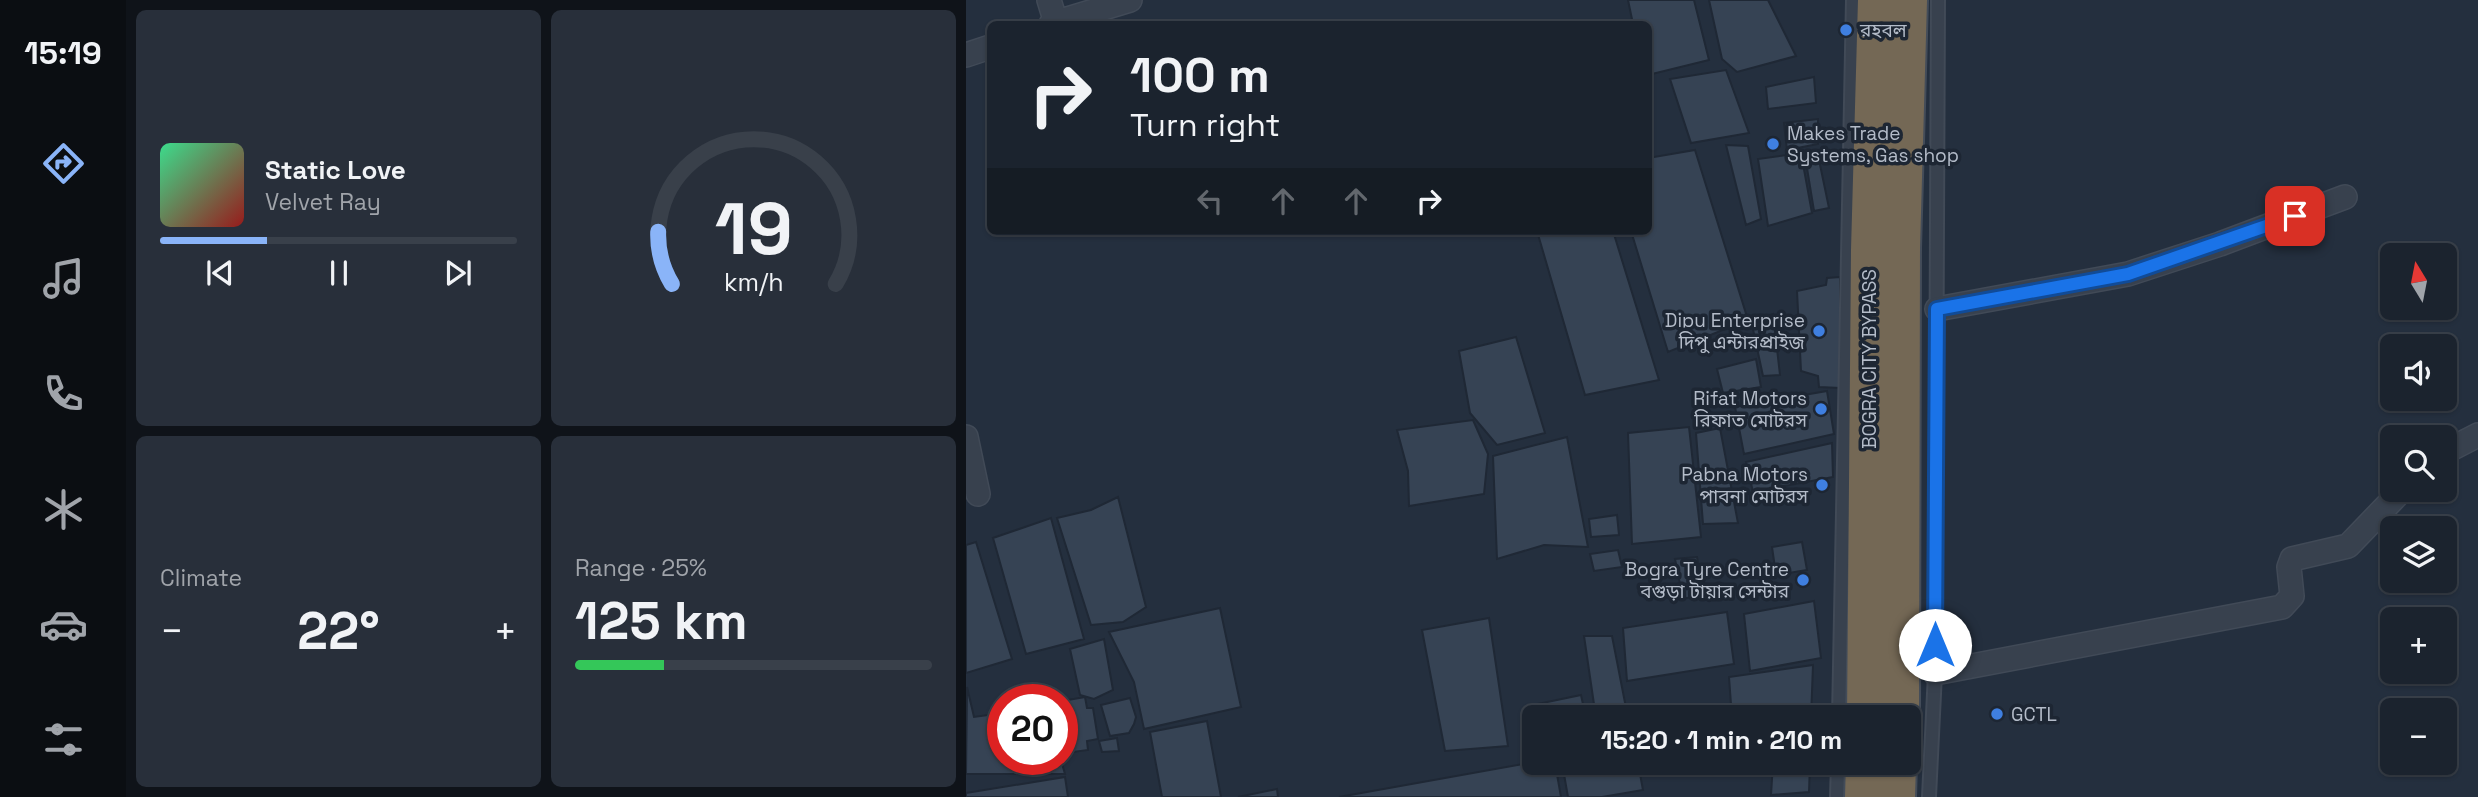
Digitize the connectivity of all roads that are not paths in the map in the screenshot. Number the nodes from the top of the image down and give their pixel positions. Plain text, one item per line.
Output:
1 (1049, 0) edge
2 (1130, 0) edge
3 (1853, 0) edge
4 (1877, 0) edge
5 (1908, 0) edge
6 (1938, 0) edge
7 (1053, 21) edge
8 (1064, 21) edge
9 (987, 48) edge
10 (966, 55) edge
11 (2345, 197) dead end
12 (1885, 249) junction
13 (1937, 309) junction
14 (2478, 435) edge
15 (966, 437) edge
16 (2457, 446) edge
17 (978, 494) dead end
18 (2390, 502) edge
19 (1935, 673) junction
20 (1839, 705) edge
21 (1867, 705) edge
22 (1900, 705) edge
23 (1838, 775) edge
24 (1865, 775) edge
25 (1897, 775) edge
26 (1837, 797) edge
27 (1864, 797) edge
28 (1896, 797) edge
29 (1928, 797) edge

1 - 7 street
2 - 8 street
3 - 20 lane
4 - 12 highway, BOGRA CITY BYPASS
5 - 12 highway, BOGRA CITY BYPASS
6 - 13 lane
9 - 10 street
11 - 13 street
12 - 21 highway, BOGRA CITY BYPASS
12 - 22 highway, BOGRA CITY BYPASS
13 - 19 lane
14 - 16 street
15 - 17 street
18 - 19 street
19 - 29 lane
23 - 26 lane
24 - 27 highway
25 - 28 highway

